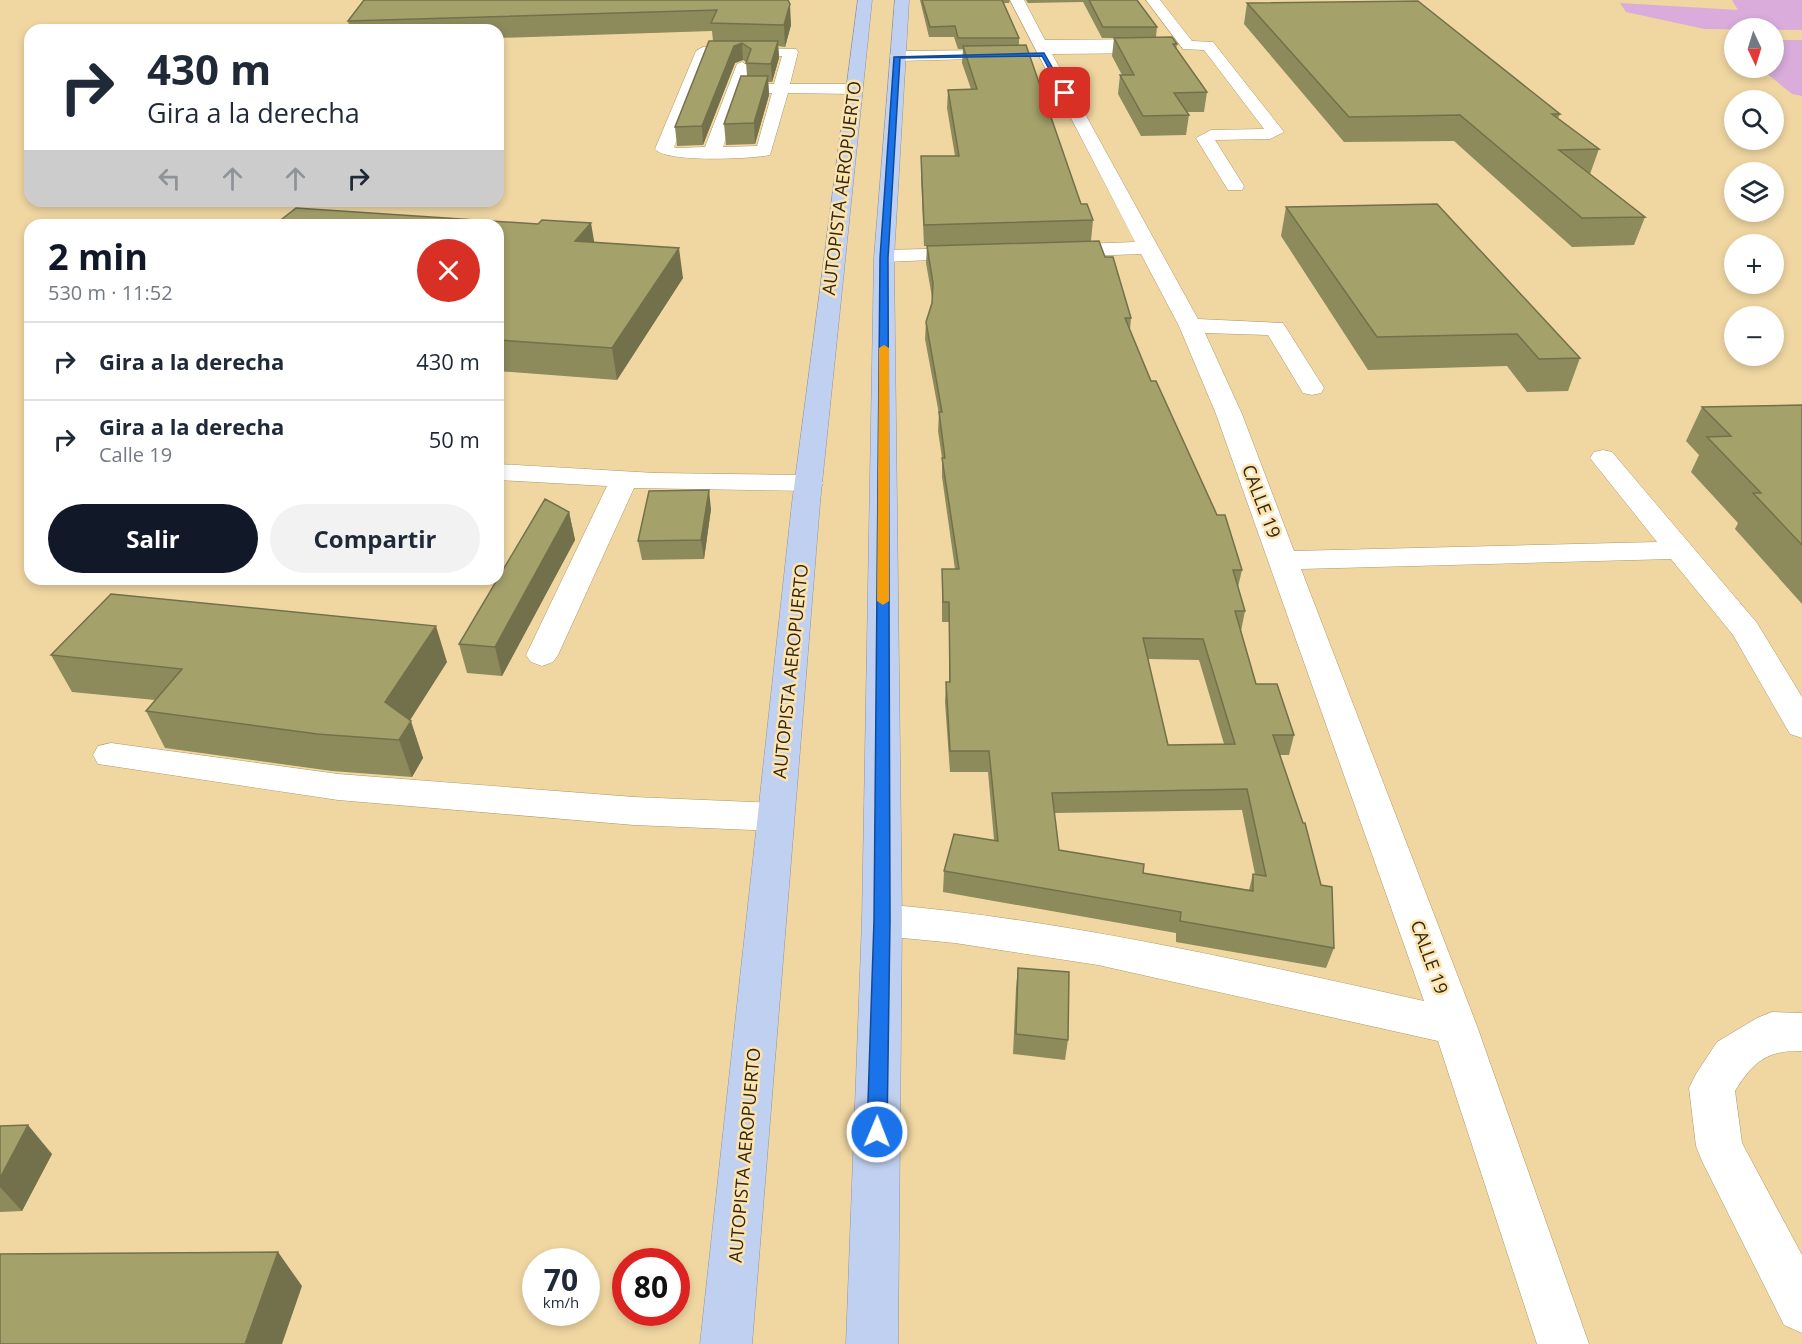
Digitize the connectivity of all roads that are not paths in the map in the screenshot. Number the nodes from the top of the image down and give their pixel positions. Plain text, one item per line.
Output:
1 (865, 0) edge
2 (902, 0) edge
3 (1017, 0) edge
4 (1153, 0) edge
5 (1188, 46) junction
6 (1042, 50) junction
7 (748, 51) junction
8 (897, 57) junction
9 (735, 88) junction
10 (780, 88) junction
11 (853, 88) junction
12 (712, 153) junction
13 (1235, 186) dead end
14 (1149, 248) junction
15 (1034, 252) edge
16 (988, 253) edge
17 (884, 256) junction
18 (1190, 326) junction
19 (1312, 388) dead end
20 (1603, 458) dead end
21 (504, 472) edge
22 (624, 479) junction
23 (809, 483) junction
24 (1681, 550) junction
25 (1285, 560) junction
26 (542, 655) dead end
27 (1802, 726) edge
28 (111, 755) dead end
29 (776, 818) junction
30 (882, 920) junction
31 (1455, 1026) junction
32 (1802, 1032) edge
33 (1802, 1307) edge
34 (726, 1344) edge
35 (872, 1344) edge
36 (1563, 1344) edge

1 - 11 highway, AUTOPISTA AEROPUERTO
2 - 8 highway
3 - 6 street, CALLE 19
4 - 5 street
5 - 6 street
5 - 13 street
6 - 8 street
6 - 14 street, CALLE 19
7 - 9 street
7 - 10 street
7 - 12 street
8 - 17 highway
9 - 10 street
9 - 12 street
10 - 11 street
10 - 12 street
11 - 23 highway, AUTOPISTA AEROPUERTO
14 - 15 street
14 - 18 street, CALLE 19
16 - 17 street
17 - 30 highway
18 - 19 street
18 - 25 street, CALLE 19
20 - 24 street
21 - 22 street
22 - 23 street
22 - 26 street
23 - 29 highway, AUTOPISTA AEROPUERTO
24 - 25 street
24 - 27 street
25 - 31 street, CALLE 19
28 - 29 street
29 - 34 highway, AUTOPISTA AEROPUERTO
30 - 31 street
30 - 35 highway
31 - 36 street, CALLE 19
32 - 33 street

